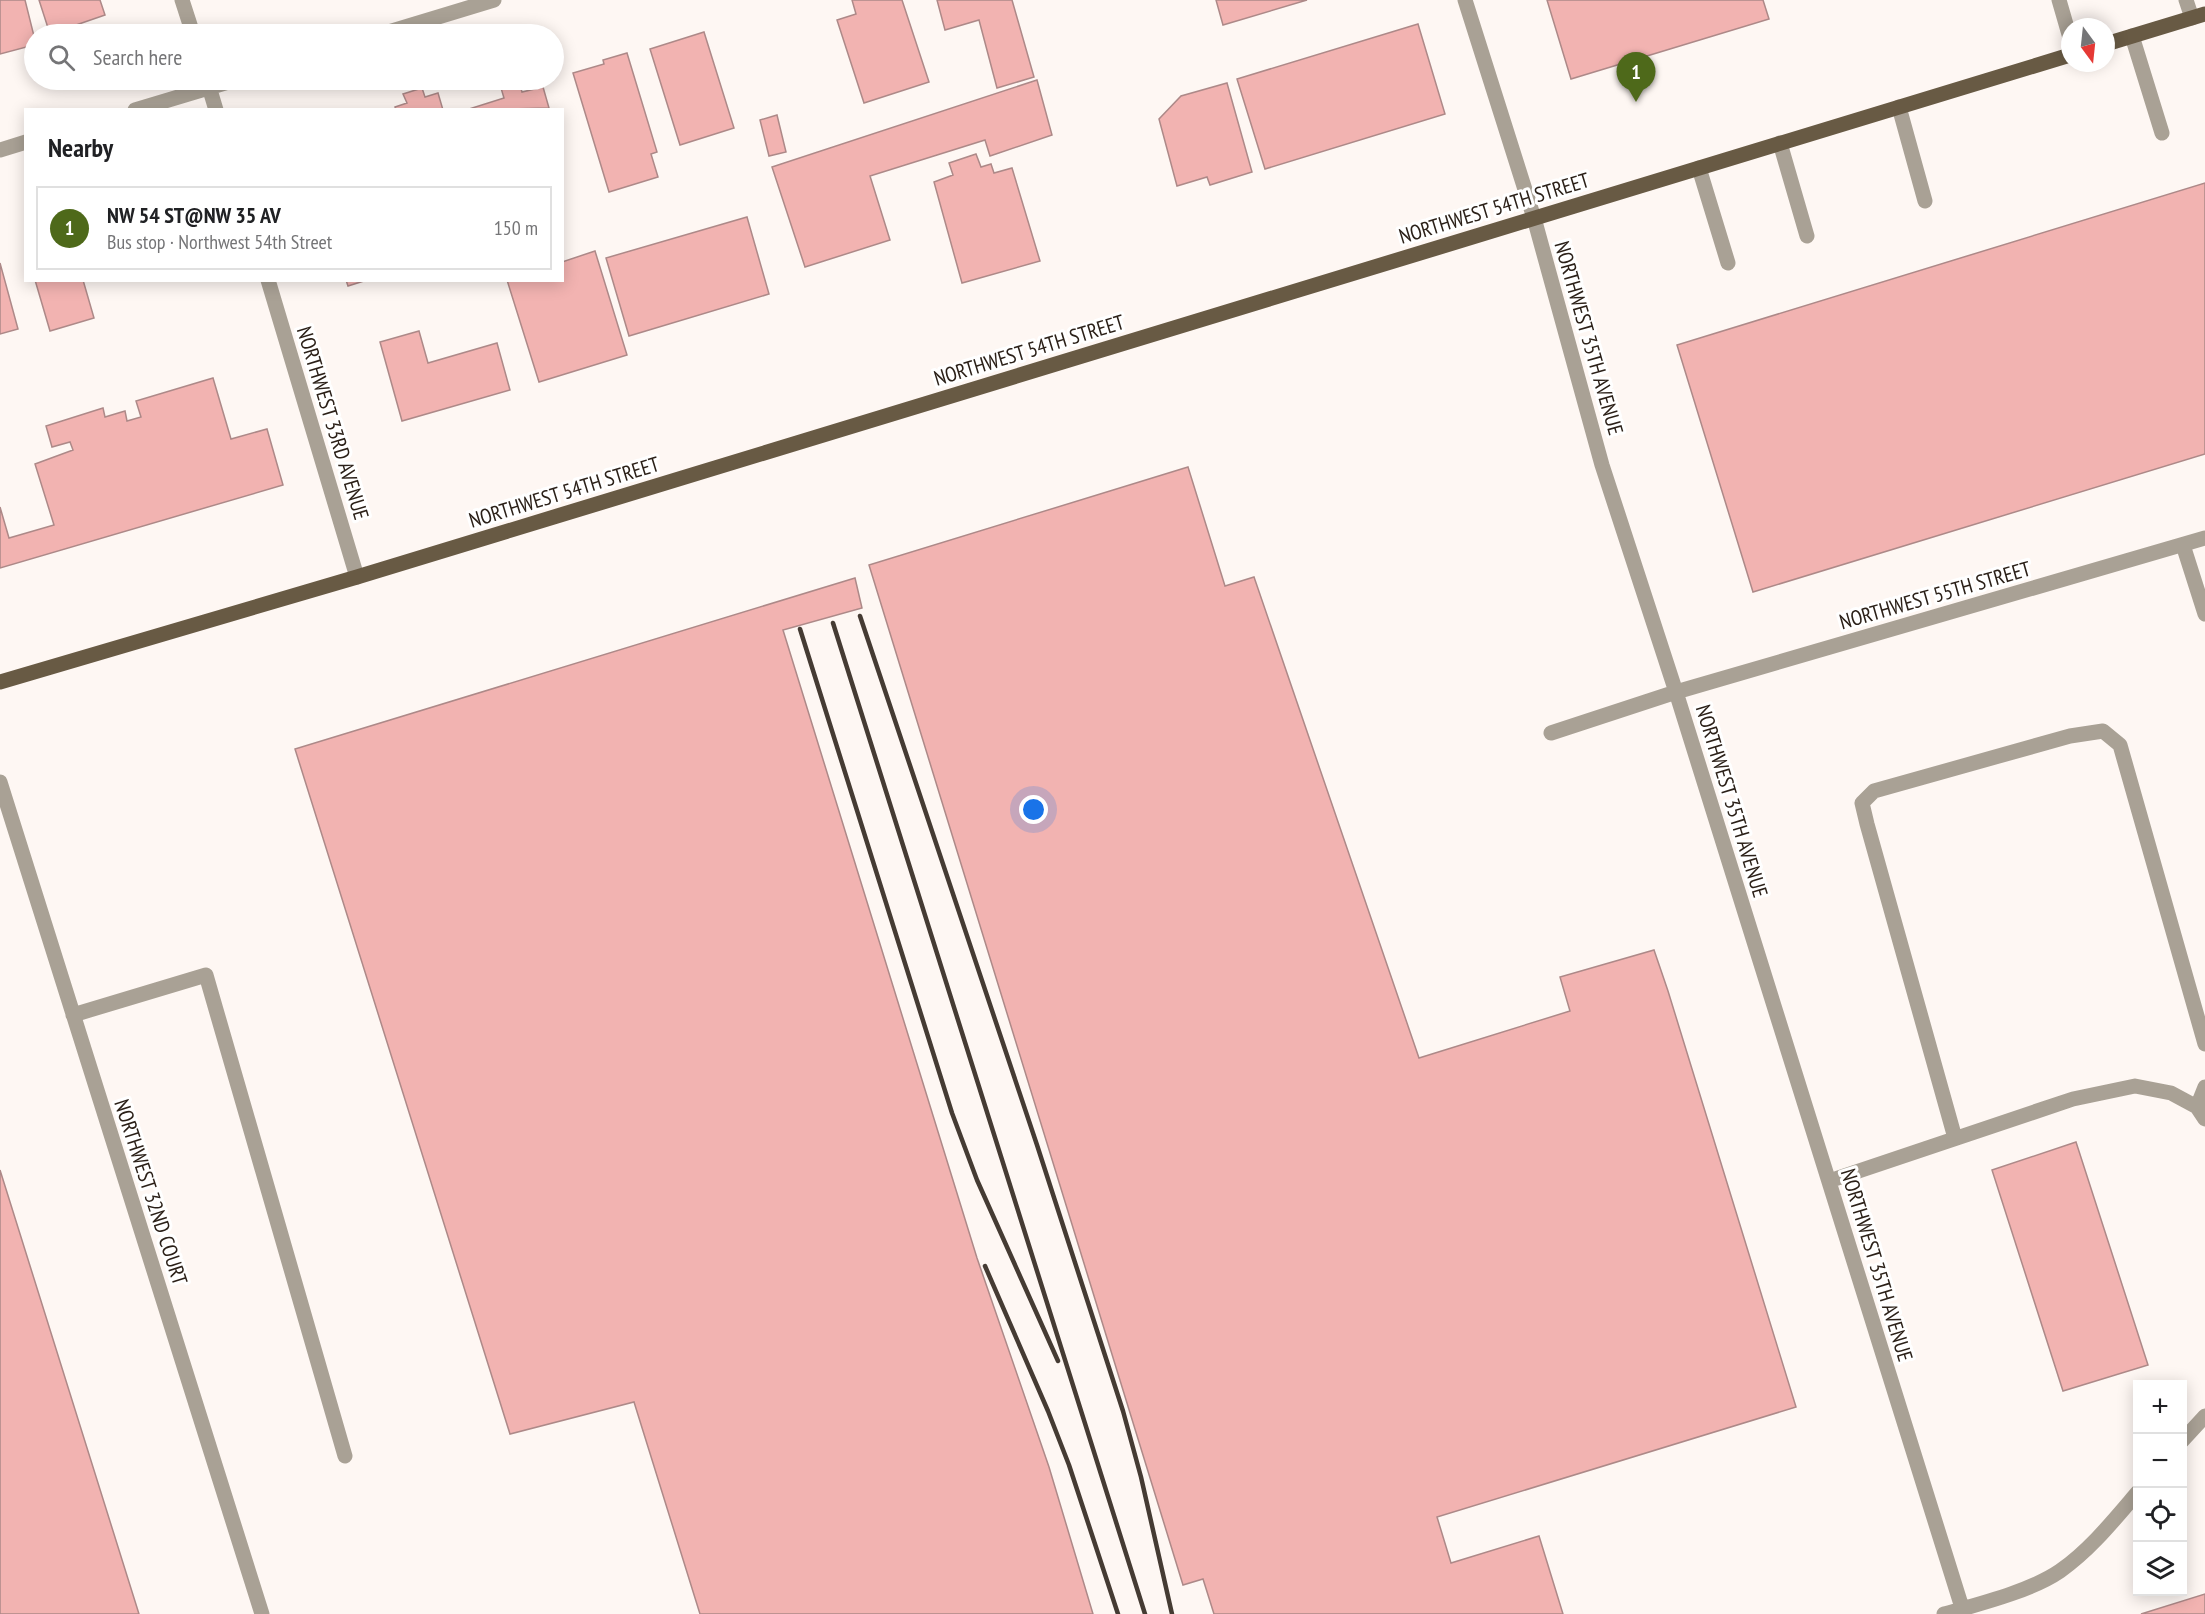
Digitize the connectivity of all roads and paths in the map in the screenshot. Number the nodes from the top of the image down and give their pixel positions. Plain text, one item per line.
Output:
1 (182, 0) edge
2 (494, 0) edge
3 (1465, 0) edge
4 (2059, 0) edge
5 (2186, 0) edge
6 (2199, 16) edge
7 (2064, 18) edge
8 (190, 24) edge
9 (415, 24) edge
10 (2132, 36) junction
11 (2115, 41) edge
12 (2061, 58) edge
13 (189, 90) edge
14 (210, 90) edge
15 (1899, 107) junction
16 (140, 108) edge
17 (215, 108) edge
18 (2162, 133) dead end
19 (24, 143) edge
20 (1780, 143) junction
21 (0, 150) edge
22 (1699, 168) junction
23 (1925, 201) dead end
24 (1534, 218) junction
25 (1807, 236) dead end
26 (1728, 263) dead end
27 (269, 282) edge
28 (2205, 538) edge
29 (2182, 545) junction
30 (357, 577) junction
31 (2205, 614) edge
32 (0, 682) edge
33 (1676, 692) junction
34 (1551, 733) dead end
35 (0, 782) edge
36 (73, 1015) junction
37 (2205, 1044) edge
38 (2205, 1087) edge
39 (2201, 1113) edge
40 (1955, 1138) junction
41 (1829, 1181) junction
42 (2205, 1416) edge
43 (2187, 1436) edge
44 (345, 1456) dead end
45 (2133, 1498) edge
46 (1963, 1611) edge
47 (262, 1614) edge
48 (1944, 1614) edge

1 - 8 street
2 - 9 street
3 - 24 street, NORTHWEST 35TH AVENUE
4 - 7 street
5 - 6 street
6 - 10 main road
10 - 11 main road
10 - 18 street
12 - 15 main road, NORTHWEST 54TH STREET
13 - 16 street
14 - 17 street
15 - 20 main road, NORTHWEST 54TH STREET
15 - 23 street
19 - 21 street
20 - 22 main road, NORTHWEST 54TH STREET
20 - 25 street
22 - 24 main road, NORTHWEST 54TH STREET
22 - 26 street
24 - 30 main road, NORTHWEST 54TH STREET
24 - 33 street, NORTHWEST 35TH AVENUE
27 - 30 street, NORTHWEST 33RD AVENUE
28 - 29 street, NORTHWEST 55TH STREET
29 - 31 street
29 - 33 street, NORTHWEST 55TH STREET
30 - 32 main road, NORTHWEST 54TH STREET
33 - 34 street, NORTHWEST 55TH STREET
33 - 41 street, NORTHWEST 35TH AVENUE
35 - 36 street, NORTHWEST 32ND COURT
36 - 44 street
36 - 47 street, NORTHWEST 32ND COURT
37 - 40 street
38 - 39 street
39 - 40 street
40 - 41 street
41 - 46 street, NORTHWEST 35TH AVENUE
42 - 43 street
45 - 46 street
46 - 48 street

